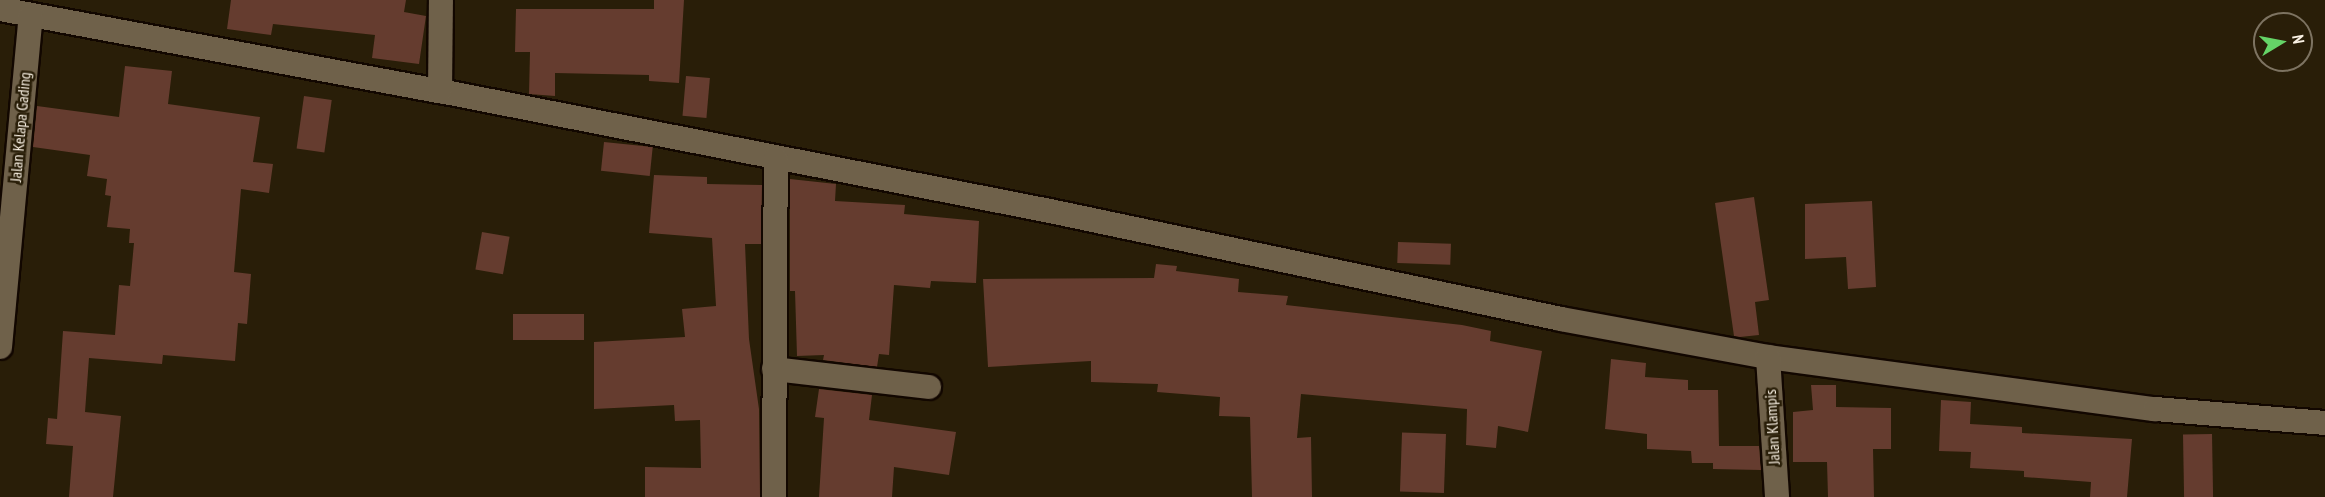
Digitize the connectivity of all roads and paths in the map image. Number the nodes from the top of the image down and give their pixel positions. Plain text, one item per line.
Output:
1 (441, 0) edge
2 (0, 9) edge
3 (31, 15) junction
4 (440, 91) junction
5 (776, 159) junction
6 (0, 347) edge
7 (1768, 357) junction
8 (774, 369) junction
9 (929, 387) dead end
10 (2325, 423) edge
11 (774, 497) edge
12 (1776, 497) edge

1 - 4 street
2 - 3 street
3 - 4 street
3 - 6 street, Jalan Kelapa Gading
4 - 5 street
5 - 7 street
5 - 8 street
7 - 10 street
7 - 12 street, Jalan Klampis
8 - 9 street
8 - 11 street

